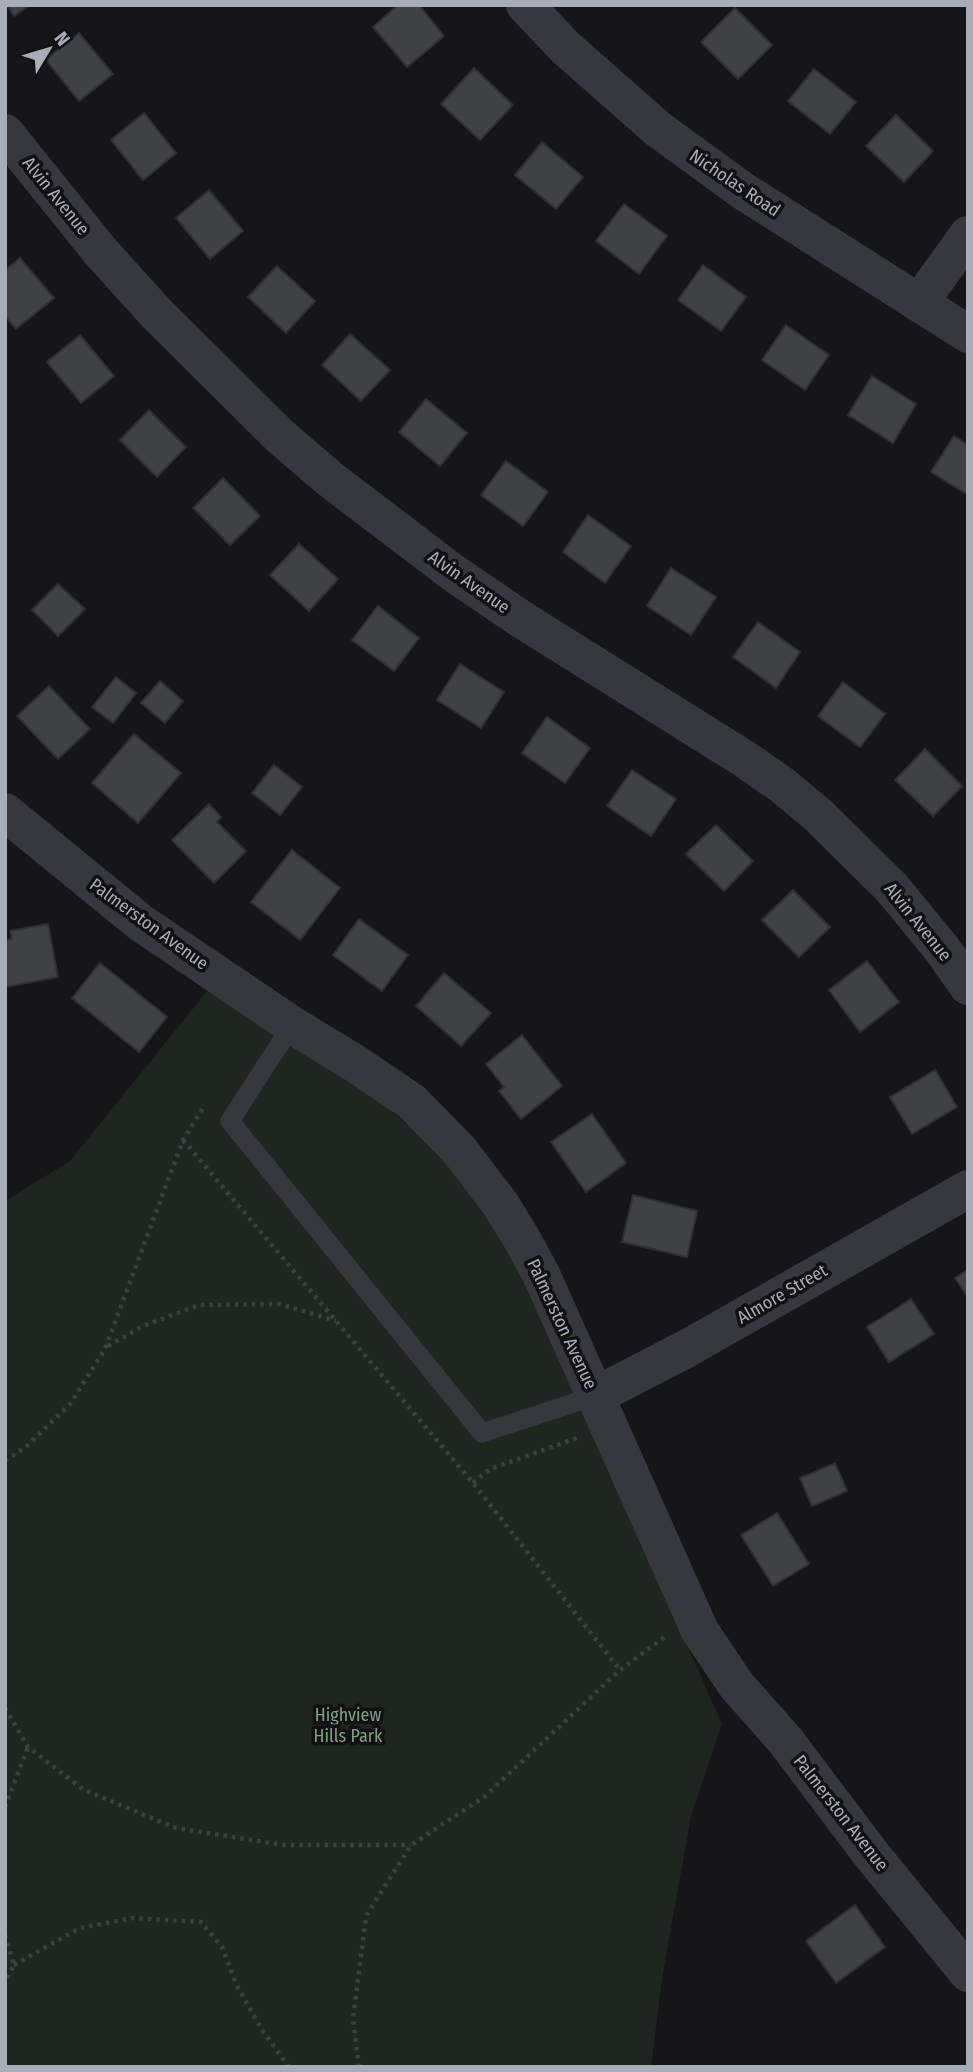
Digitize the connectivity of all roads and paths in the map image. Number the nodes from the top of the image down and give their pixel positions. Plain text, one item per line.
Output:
1 (525, 5) edge
2 (5, 133) edge
3 (968, 235) edge
4 (919, 303) junction
5 (968, 334) edge
6 (6, 815) edge
7 (968, 986) edge
8 (292, 1025) junction
9 (205, 1105) dead end
10 (183, 1140) junction
11 (968, 1189) edge
12 (337, 1322) junction
13 (107, 1346) junction
14 (595, 1396) junction
15 (580, 1438) dead end
16 (5, 1461) edge
17 (473, 1483) junction
18 (669, 1634) dead end
19 (620, 1670) junction
20 (5, 1708) edge
21 (28, 1747) junction
22 (5, 1807) edge
23 (411, 1845) junction
24 (5, 1935) edge
25 (14, 1965) junction
26 (968, 1973) edge
27 (5, 1981) edge
28 (289, 2067) edge
29 (359, 2067) edge

1 - 4 street, Nicholas Road
2 - 7 street, Alvin Avenue
3 - 4 street
4 - 5 street, Nicholas Road
6 - 8 street, Palmerston Avenue
8 - 14 street, Palmerston Avenue
8 - 14 lane
9 - 10 path
10 - 12 path
10 - 13 path
11 - 14 street, Almore Street
12 - 13 path
12 - 17 path
13 - 16 path
14 - 26 street, Palmerston Avenue
15 - 17 path
17 - 19 path
18 - 19 path
19 - 23 path
20 - 21 path
21 - 22 path
21 - 23 path
23 - 29 path
24 - 25 path
25 - 27 path
25 - 28 path

